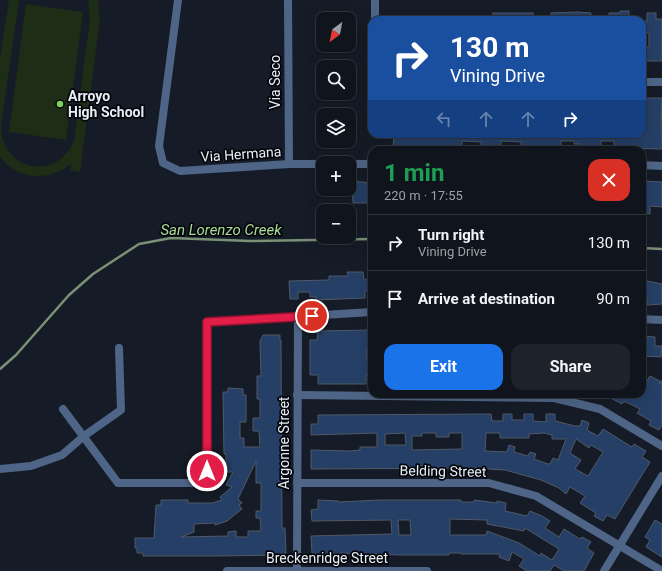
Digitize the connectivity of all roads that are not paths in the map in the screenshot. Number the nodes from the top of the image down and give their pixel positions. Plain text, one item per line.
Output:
1 (178, 0) edge
2 (288, 0) edge
3 (375, 0) edge
4 (375, 16) edge
5 (646, 82) edge
6 (662, 82) edge
7 (289, 164) junction
8 (316, 164) edge
9 (356, 164) edge
10 (368, 164) edge
11 (646, 165) edge
12 (662, 166) edge
13 (368, 312) edge
14 (298, 317) junction
15 (646, 319) edge
16 (662, 320) edge
17 (119, 348) dead end
18 (297, 395) junction
19 (368, 396) edge
20 (554, 398) edge
21 (63, 409) dead end
22 (84, 436) junction
23 (662, 446) edge
24 (0, 469) edge
25 (662, 476) edge
26 (297, 483) junction
27 (620, 545) junction
28 (298, 570) junction
29 (227, 571) edge
30 (427, 571) edge
31 (604, 571) edge
32 (662, 571) edge

1 - 7 street, Via Hermana
2 - 7 street, Via Seco
3 - 4 street
5 - 6 street
7 - 8 street, Via Hermana
9 - 10 street
11 - 12 street
13 - 14 street
14 - 18 street, Argonne Street
14 - 22 street
15 - 16 street
17 - 22 street
18 - 19 street
18 - 26 street, Argonne Street
20 - 23 street
21 - 22 street
22 - 24 street
25 - 27 street
26 - 27 street, Belding Street
26 - 28 street, Argonne Street
27 - 31 street
27 - 32 street, Belding Street
28 - 29 street, Breckenridge Street
28 - 30 street, Breckenridge Street

